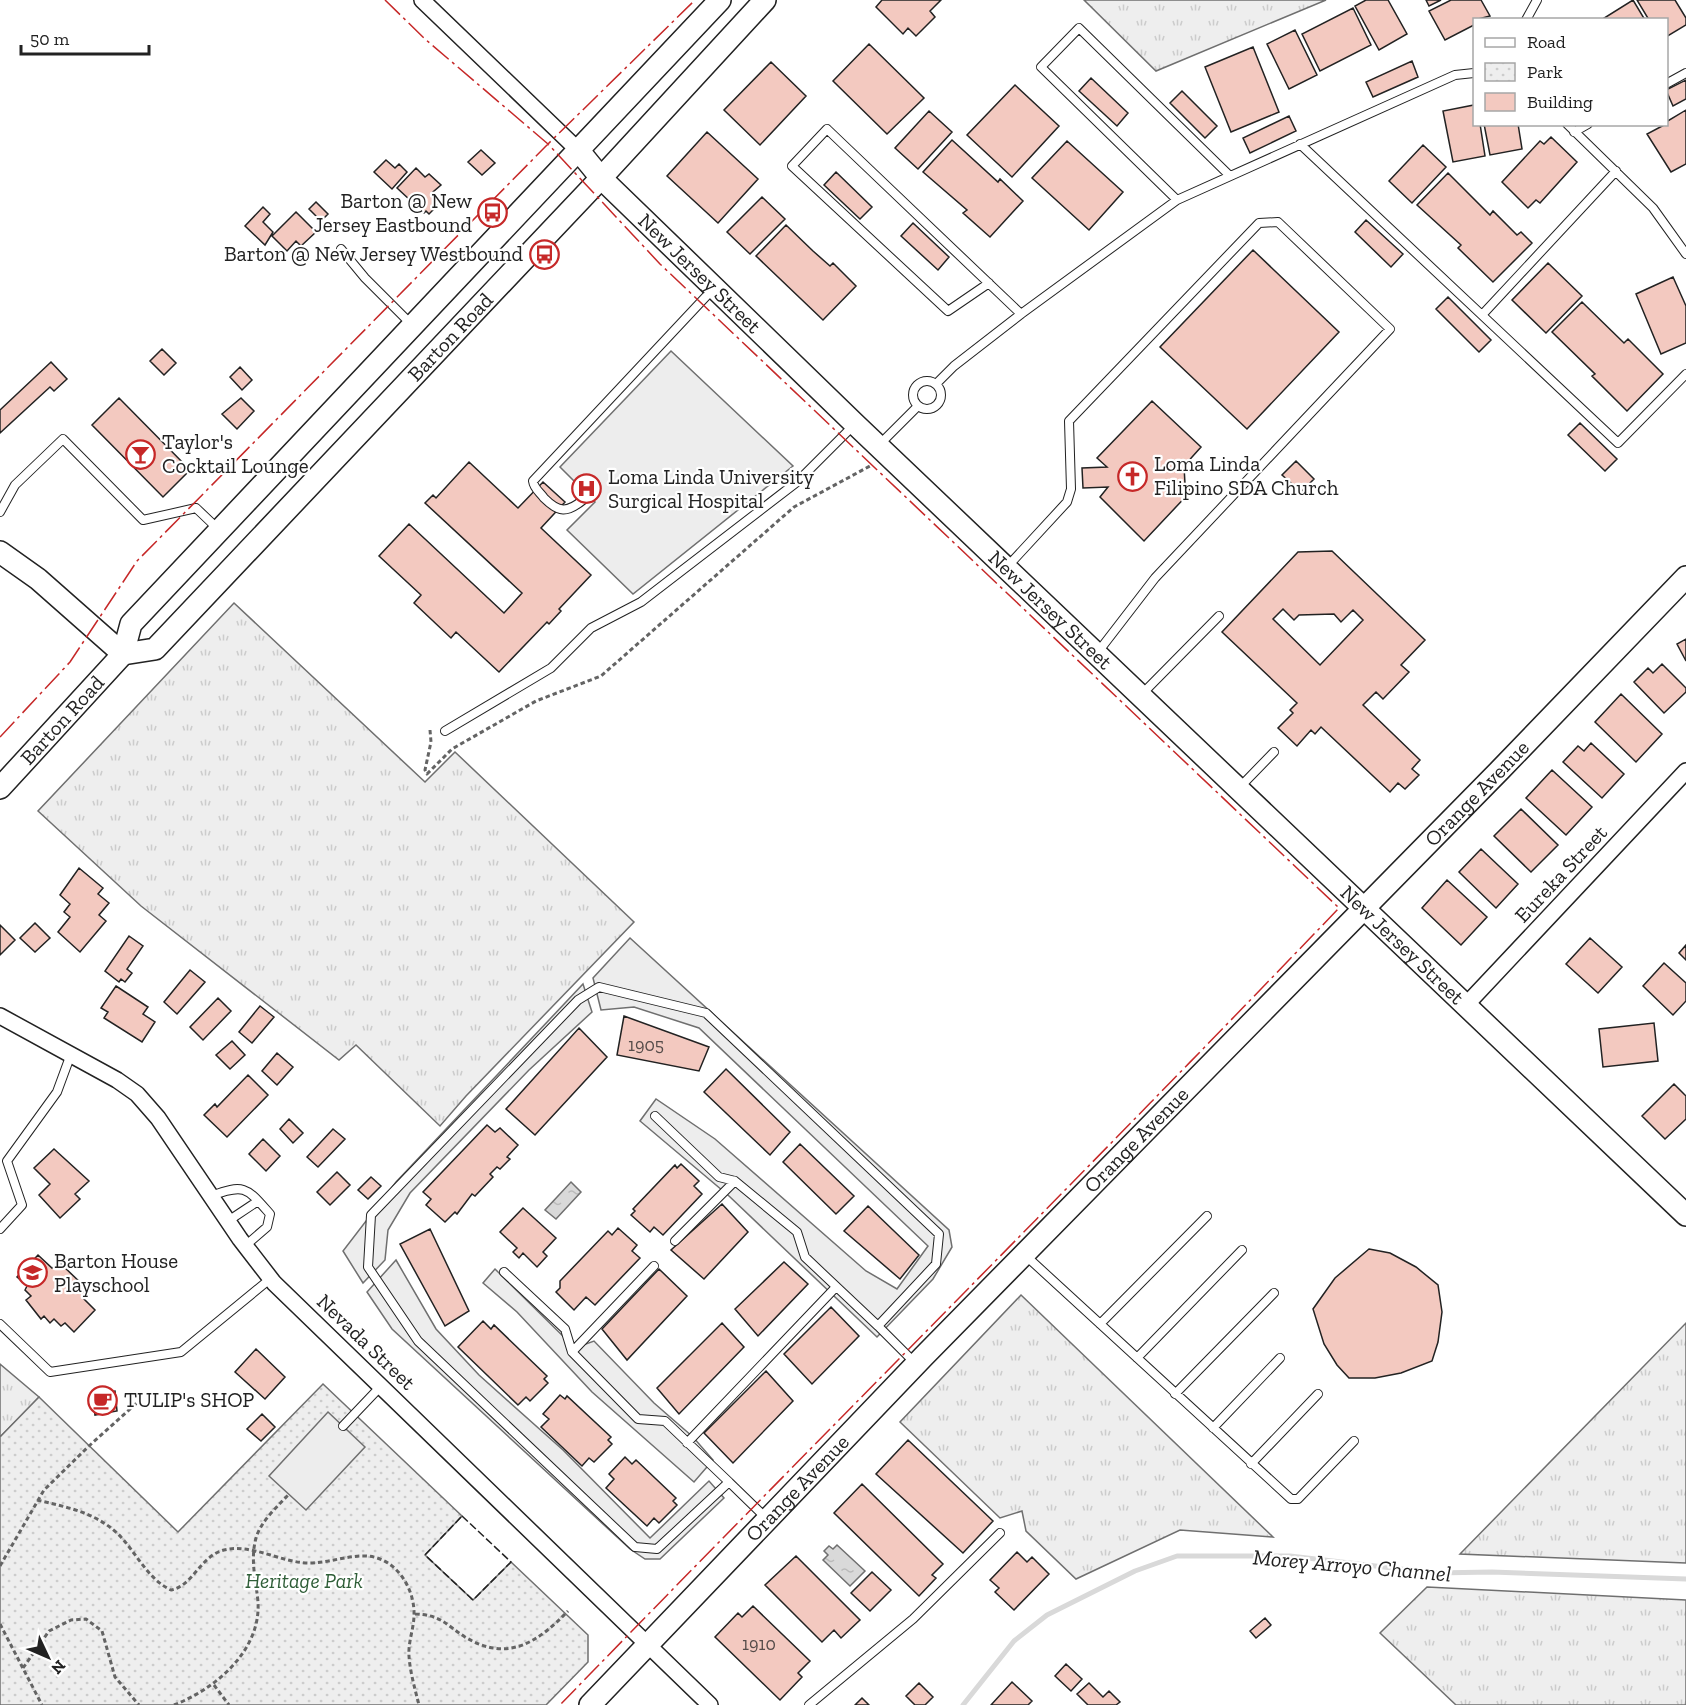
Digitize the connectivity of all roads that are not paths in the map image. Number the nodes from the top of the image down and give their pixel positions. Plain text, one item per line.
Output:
1 (422, 0) edge
2 (720, 0) edge
3 (765, 0) edge
4 (1537, 0) edge
5 (1527, 18) edge
6 (1473, 73) edge
7 (1686, 74) edge
8 (1668, 83) edge
9 (1568, 126) edge
10 (1584, 126) edge
11 (1574, 132) junction
12 (1300, 144) junction
13 (579, 151) junction
14 (1616, 171) junction
15 (1229, 175) junction
16 (601, 178) junction
17 (1177, 200) junction
18 (341, 249) dead end
19 (1686, 254) edge
20 (989, 283) junction
21 (714, 288) junction
22 (1021, 314) junction
23 (1482, 315) junction
24 (413, 327) junction
25 (1686, 374) edge
26 (937, 383) junction
27 (918, 406) junction
28 (855, 424) junction
29 (878, 445) junction
30 (583, 500) dead end
31 (0, 512) edge
32 (220, 531) junction
33 (0, 552) edge
34 (1006, 567) junction
35 (1686, 577) edge
36 (1219, 616) dead end
37 (1098, 652) junction
38 (123, 654) junction
39 (1142, 694) junction
40 (445, 731) dead end
41 (1274, 752) dead end
42 (1686, 771) edge
43 (0, 788) edge
44 (1239, 788) junction
45 (1365, 907) junction
46 (1466, 1005) junction
47 (0, 1016) edge
48 (71, 1054) junction
49 (655, 1116) dead end
50 (735, 1181) junction
51 (211, 1197) junction
52 (258, 1201) junction
53 (1686, 1215) edge
54 (1207, 1216) dead end
55 (228, 1221) junction
56 (0, 1229) edge
57 (675, 1241) dead end
58 (244, 1246) junction
59 (1242, 1250) dead end
60 (1024, 1254) junction
61 (654, 1266) dead end
62 (504, 1272) dead end
63 (270, 1279) junction
64 (836, 1287) junction
65 (1274, 1293) dead end
66 (0, 1324) edge
67 (1100, 1324) junction
68 (879, 1326) junction
69 (572, 1352) junction
70 (1280, 1358) dead end
71 (1137, 1359) junction
72 (916, 1364) junction
73 (382, 1386) junction
74 (1175, 1394) junction
75 (1318, 1394) dead end
76 (343, 1426) dead end
77 (1213, 1428) junction
78 (1354, 1441) dead end
79 (687, 1443) junction
80 (1251, 1464) junction
81 (729, 1482) junction
82 (768, 1520) junction
83 (1000, 1533) dead end
84 (649, 1643) junction
85 (590, 1705) edge
86 (710, 1705) edge
87 (809, 1705) edge

1 - 13 street, New Jersey Street
2 - 13 street, Barton Road
3 - 16 street, Barton Road
4 - 5 lane
6 - 12 lane
7 - 8 lane
9 - 11 lane
10 - 11 lane
11 - 14 lane
12 - 15 lane
12 - 23 lane
13 - 16 street, New Jersey Street
13 - 24 street, Barton Road
14 - 19 lane
14 - 23 lane
15 - 17 lane
15 - 17 lane
16 - 21 street, New Jersey Street
16 - 38 street, Barton Road
17 - 22 lane
18 - 24 lane
20 - 20 lane
20 - 22 lane
21 - 28 street, New Jersey Street
21 - 30 lane
22 - 26 lane
23 - 25 lane
24 - 32 street, Barton Road
26 - 27 lane
26 - 27 lane
27 - 29 lane
28 - 29 street, New Jersey Street
28 - 40 lane
29 - 34 street, New Jersey Street
31 - 32 lane
32 - 38 street, Barton Road
33 - 38 street
34 - 37 street, New Jersey Street
34 - 37 lane
35 - 45 street, Orange Avenue
36 - 39 lane
37 - 39 street, New Jersey Street
38 - 43 street, Barton Road
39 - 44 street, New Jersey Street
41 - 44 lane
42 - 46 street, Eureka Street
44 - 45 street, New Jersey Street
45 - 46 street, New Jersey Street
45 - 60 street, Orange Avenue
46 - 53 street, New Jersey Street
47 - 48 street, Nevada Street
48 - 51 street, Nevada Street
48 - 56 lane
49 - 50 lane
50 - 57 lane
50 - 64 lane
51 - 52 lane
51 - 55 street, Nevada Street
52 - 55 lane
52 - 58 lane
54 - 67 lane
55 - 58 street, Nevada Street
58 - 63 street, Nevada Street
59 - 71 lane
60 - 67 lane
60 - 72 street, Orange Avenue
61 - 69 lane
62 - 69 lane
63 - 66 lane
63 - 73 street, Nevada Street
64 - 68 lane
64 - 79 lane
65 - 74 lane
67 - 71 lane
68 - 72 lane
68 - 81 lane
69 - 79 lane
70 - 77 lane
71 - 74 lane
72 - 82 street, Orange Avenue
73 - 76 lane
73 - 84 street, Nevada Street
74 - 77 lane
75 - 80 lane
77 - 80 lane
78 - 80 lane
79 - 81 lane
81 - 82 lane
82 - 84 street, Orange Avenue
83 - 87 lane
84 - 85 street, Orange Avenue
84 - 86 street, Nevada Street

